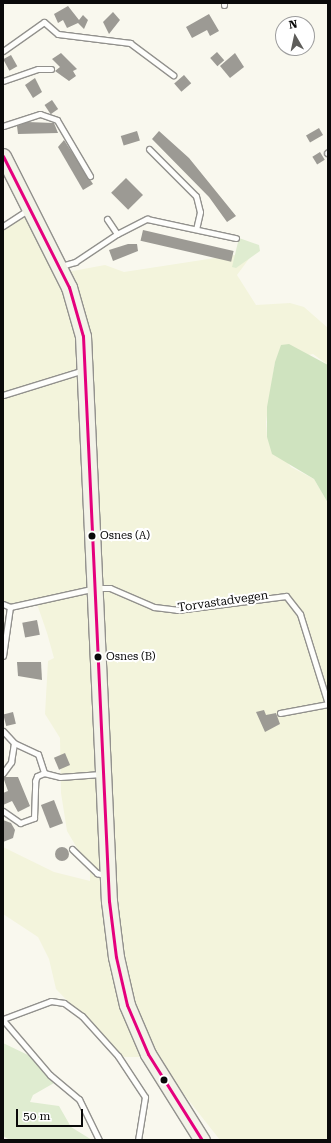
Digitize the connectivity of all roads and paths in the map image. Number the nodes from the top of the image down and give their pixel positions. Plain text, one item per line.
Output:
1 (3, 51) edge
2 (51, 69) dead end
3 (173, 75) dead end
4 (3, 81) edge
5 (3, 126) edge
6 (149, 149) dead end
7 (3, 156) edge
8 (90, 176) dead end
9 (31, 209) junction
10 (107, 219) dead end
11 (3, 226) edge
12 (196, 229) junction
13 (117, 234) junction
14 (236, 238) dead end
15 (60, 266) junction
16 (87, 369) junction
17 (3, 395) edge
18 (96, 588) junction
19 (3, 604) edge
20 (10, 607) junction
21 (3, 656) edge
22 (328, 704) edge
23 (280, 713) dead end
24 (3, 731) edge
25 (14, 743) junction
26 (3, 773) edge
27 (44, 774) junction
28 (104, 774) junction
29 (3, 810) edge
30 (72, 849) dead end
31 (108, 876) junction
32 (3, 1020) edge
33 (99, 1140) edge
34 (138, 1140) edge
35 (202, 1140) edge

1 - 3 lane
2 - 4 lane
5 - 8 lane
6 - 12 lane
7 - 9 main road
9 - 11 lane
9 - 15 main road
10 - 13 lane
12 - 13 lane
12 - 14 lane
13 - 15 lane
15 - 16 main road
16 - 17 lane
16 - 18 main road
18 - 20 lane, Torvastadvegen
18 - 22 lane, Torvastadvegen
18 - 28 main road
19 - 20 lane
20 - 21 lane
22 - 23 lane, Torvastadvegen
24 - 25 lane
25 - 26 lane
25 - 27 lane
27 - 28 lane
27 - 29 lane
28 - 31 main road
30 - 31 lane
31 - 35 main road
32 - 33 lane
32 - 34 lane

